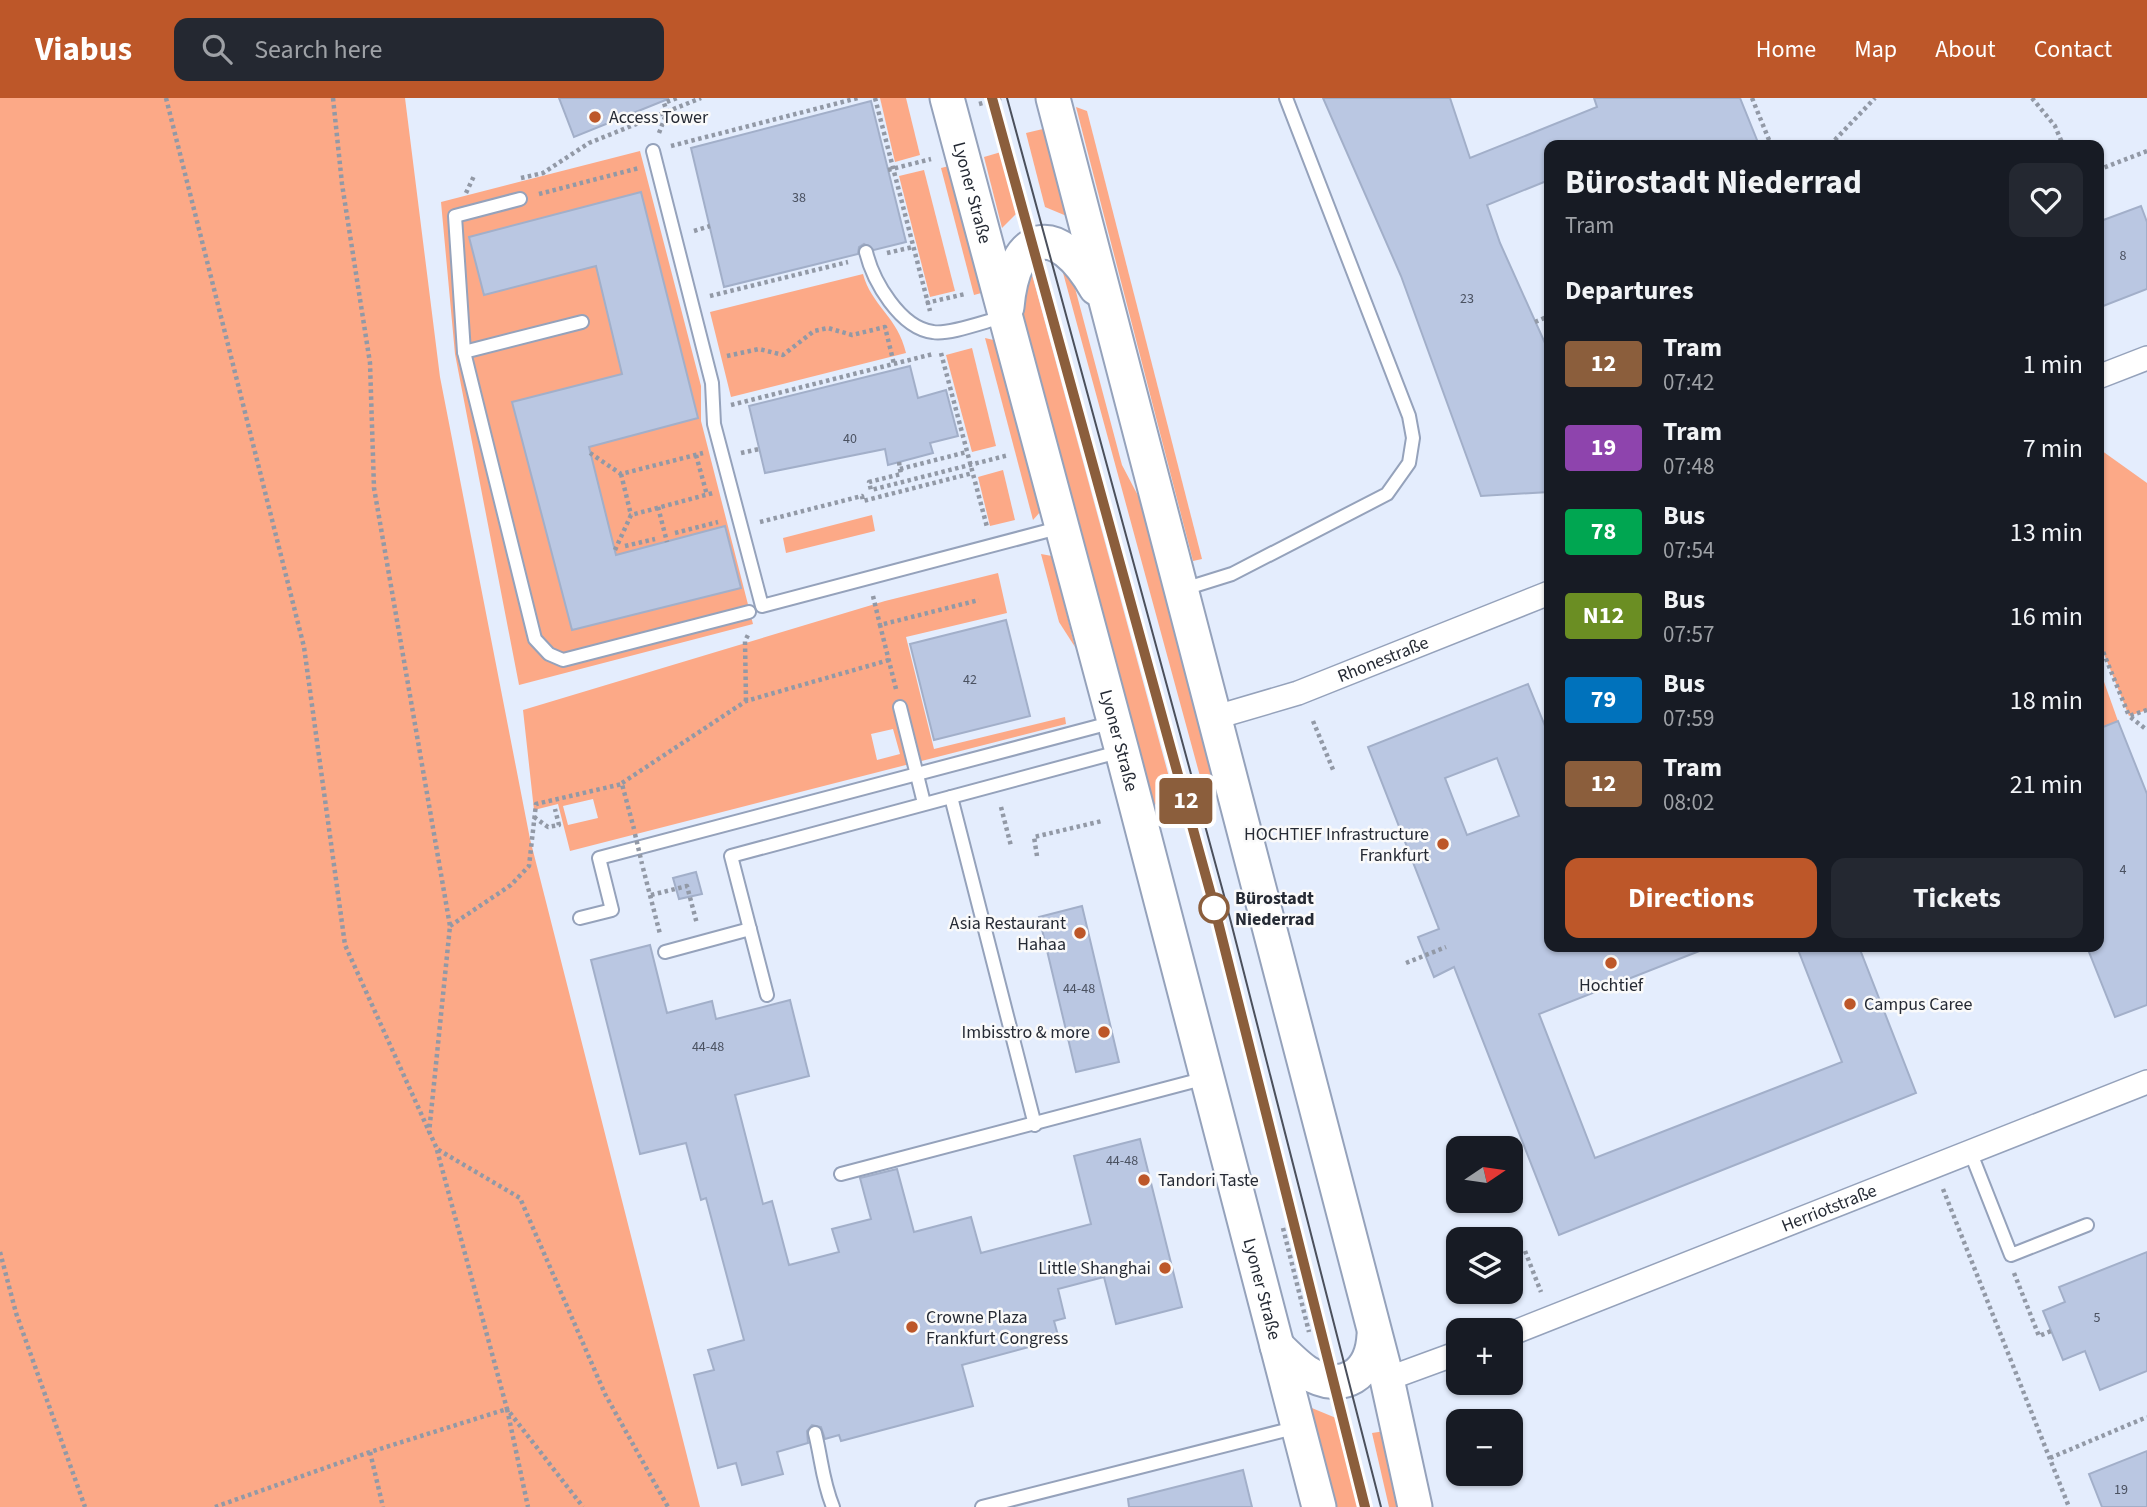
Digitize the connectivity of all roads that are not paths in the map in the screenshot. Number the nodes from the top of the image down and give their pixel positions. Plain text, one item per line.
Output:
1 (1053, 98) edge
2 (1286, 98) edge
3 (951, 102) edge
4 (655, 157) road end
5 (520, 199) road end
6 (867, 254) road end
7 (1006, 316) junction
8 (582, 322) dead end
9 (1113, 326) junction
10 (464, 352) junction
11 (2147, 358) edge
12 (2104, 375) edge
13 (1063, 527) junction
14 (1180, 590) junction
15 (1544, 595) edge
16 (749, 612) dead end
17 (900, 707) road end
18 (1213, 718) junction
19 (1118, 736) junction
20 (917, 774) junction
21 (951, 797) junction
22 (924, 803) junction
23 (580, 918) dead end
24 (750, 929) junction
25 (664, 951) road end
26 (767, 995) dead end
27 (1206, 1078) junction
28 (2147, 1082) edge
29 (1035, 1125) junction
30 (1970, 1151) junction
31 (841, 1174) dead end
32 (2087, 1225) dead end
33 (1523, 1329) edge
34 (1374, 1335) junction
35 (1277, 1346) junction
36 (1446, 1357) edge
37 (1387, 1379) junction
38 (1298, 1427) junction
39 (815, 1433) dead end
40 (833, 1507) edge
41 (982, 1507) edge
42 (1319, 1507) edge
43 (1415, 1507) edge

1 - 9 main road
2 - 14 lane
3 - 7 main road, Lyoner Straße
4 - 13 lane
5 - 10 lane
6 - 7 lane
7 - 9 main road
7 - 13 main road, Lyoner Straße
8 - 10 lane
9 - 14 main road
10 - 16 lane
11 - 12 street
13 - 19 main road, Lyoner Straße
14 - 18 main road
15 - 18 street, Rhonestraße
17 - 20 lane
18 - 34 main road
19 - 20 lane
19 - 21 lane
19 - 27 main road, Lyoner Straße
20 - 22 lane
20 - 23 lane
21 - 22 lane
21 - 29 lane
22 - 24 lane
24 - 25 lane
24 - 26 lane
27 - 29 lane
27 - 35 main road, Lyoner Straße
28 - 30 street, Herriotstraße
29 - 31 lane
30 - 32 lane
30 - 33 street, Herriotstraße
34 - 35 main road
34 - 37 main road
35 - 38 main road, Lyoner Straße
36 - 37 street
37 - 43 main road
38 - 41 lane
38 - 42 main road, Lyoner Straße
39 - 40 lane

